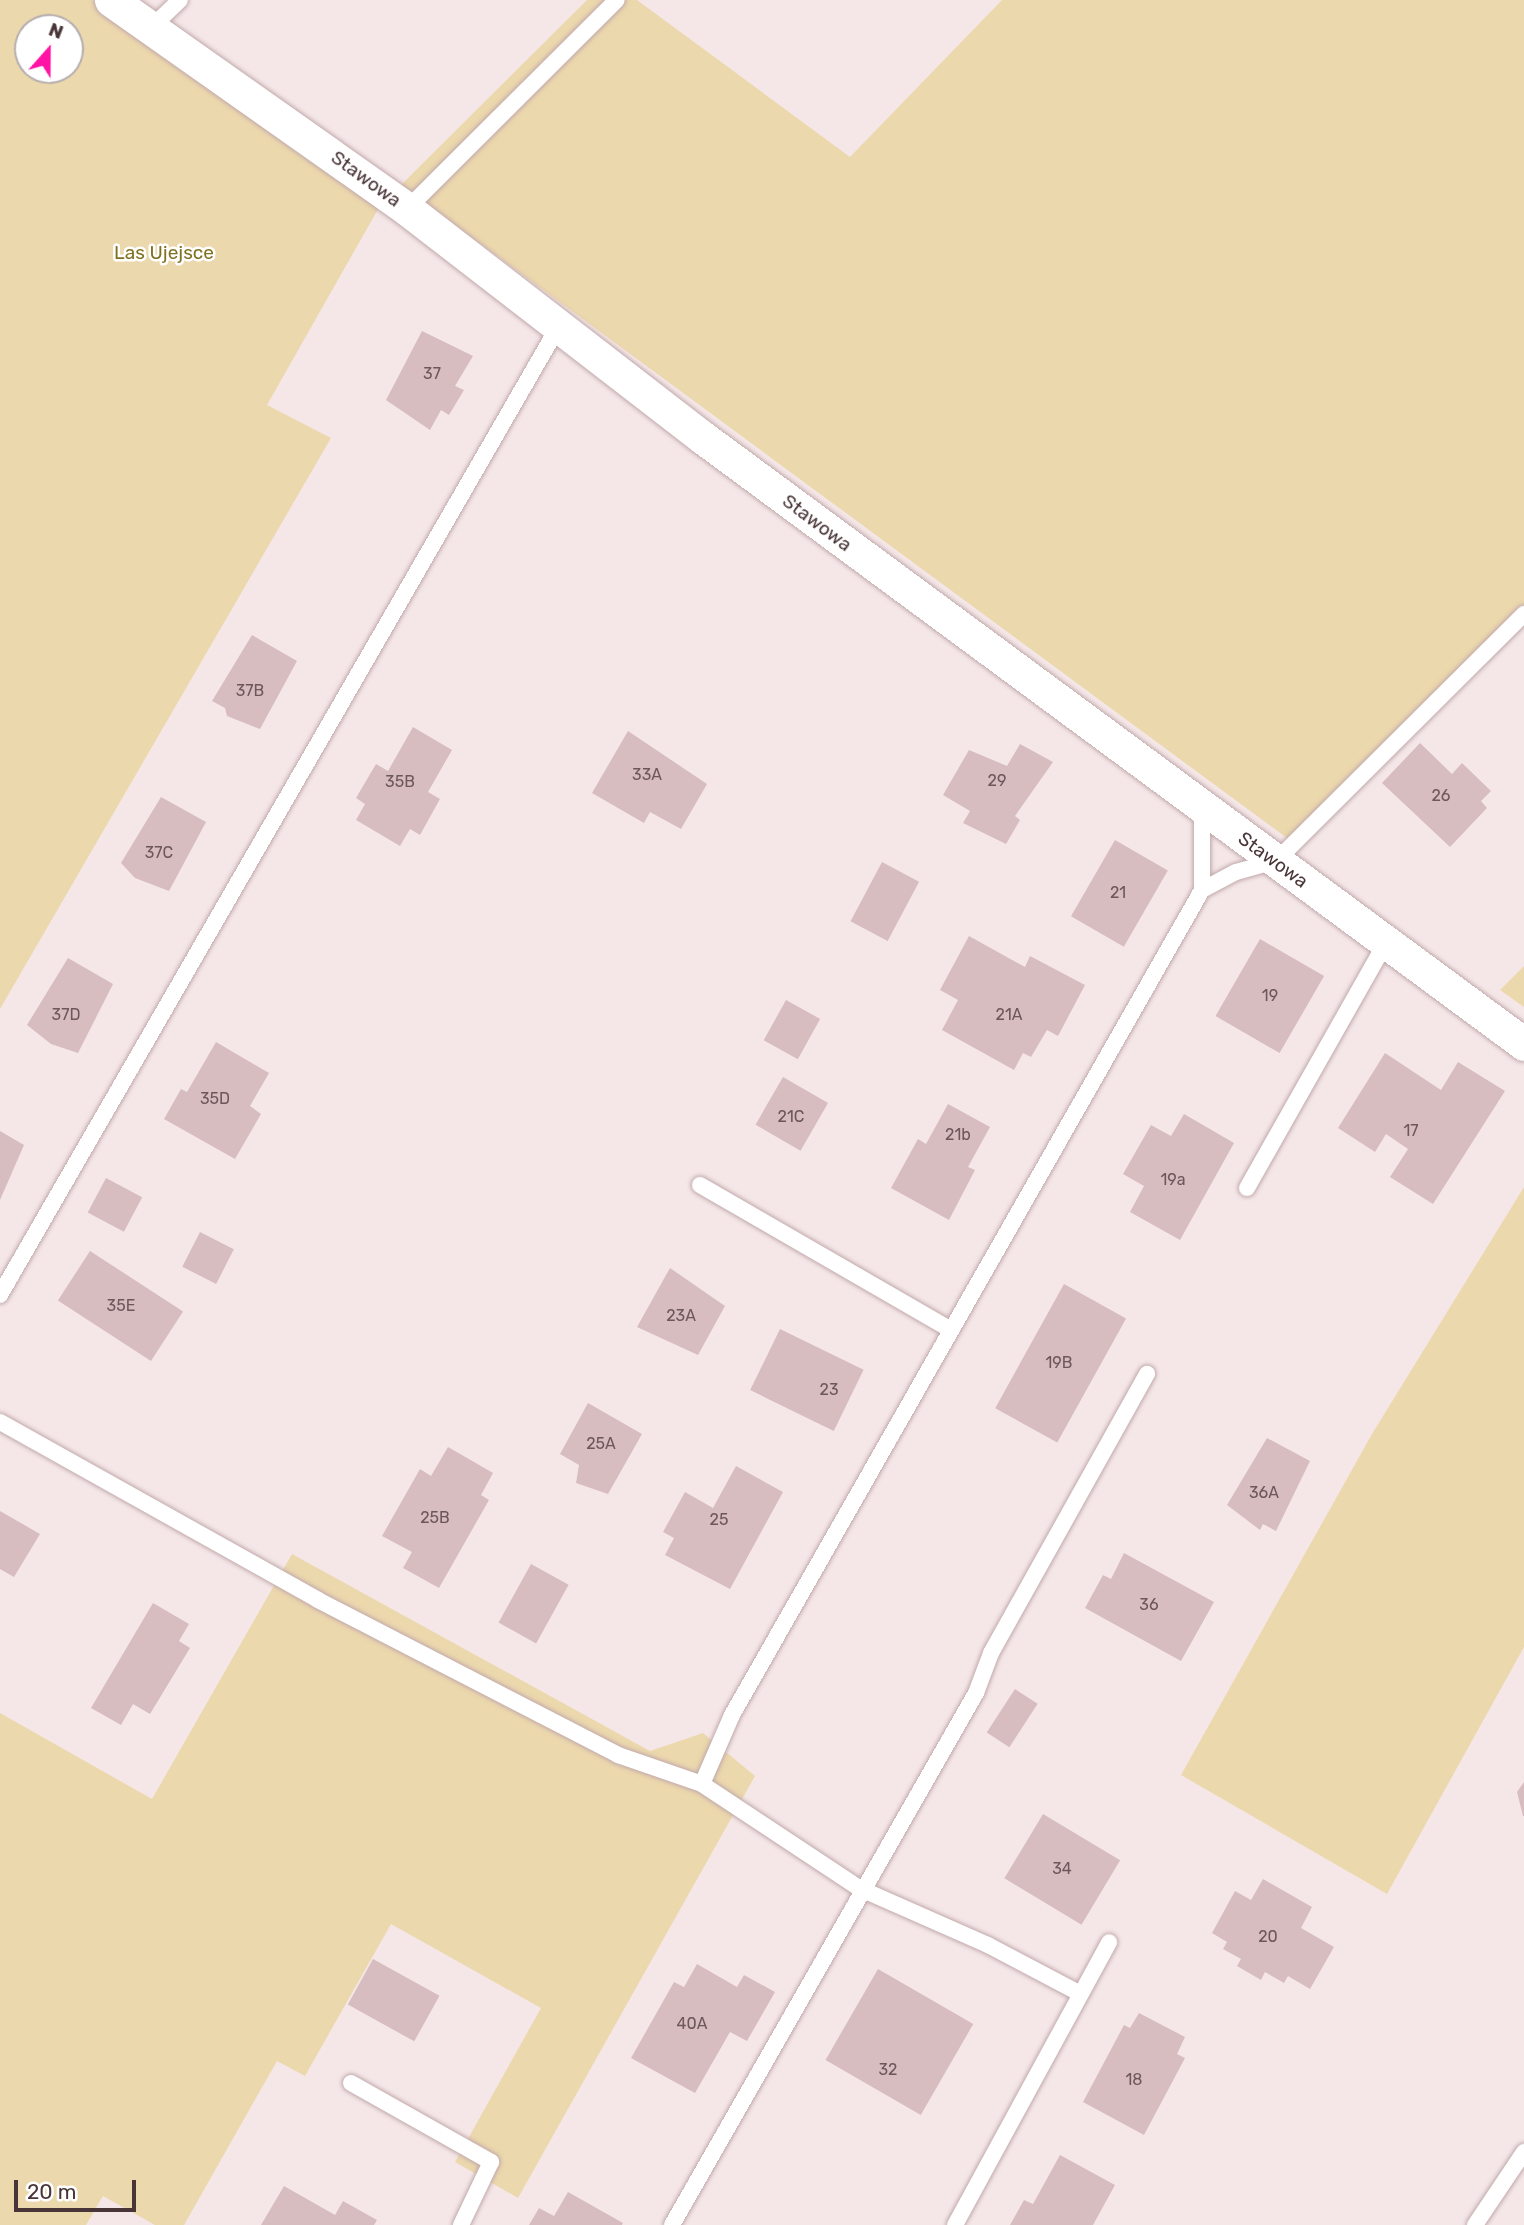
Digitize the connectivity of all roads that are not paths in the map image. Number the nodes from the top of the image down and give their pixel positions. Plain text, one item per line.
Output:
1 (111, 0) edge
2 (180, 0) edge
3 (617, 0) edge
4 (153, 26) junction
5 (407, 209) junction
6 (558, 329) junction
7 (1524, 614) edge
8 (1202, 808) junction
9 (1276, 862) junction
10 (1202, 890) junction
11 (1386, 942) junction
12 (1524, 1044) edge
13 (700, 1185) dead end
14 (1247, 1188) dead end
15 (0, 1295) edge
16 (949, 1329) junction
17 (1147, 1374) dead end
18 (0, 1422) edge
19 (702, 1784) junction
20 (859, 1888) junction
21 (1109, 1942) dead end
22 (1079, 1993) junction
23 (351, 2084) dead end
24 (1524, 2152) edge
25 (461, 2225) edge
26 (672, 2225) edge
27 (955, 2225) edge
28 (1475, 2225) edge

1 - 4 street, Stawowa
2 - 4 lane
3 - 5 lane
4 - 5 street, Stawowa
5 - 6 street, Stawowa
6 - 8 street, Stawowa
6 - 15 lane
7 - 9 lane
8 - 9 street, Stawowa
8 - 10 lane
9 - 10 lane
9 - 11 street, Stawowa
10 - 16 lane
11 - 12 street, Stawowa
11 - 14 lane
13 - 16 lane
16 - 19 lane
17 - 20 lane
18 - 19 lane
19 - 20 lane
20 - 22 lane
20 - 26 lane
21 - 22 lane
22 - 27 lane
23 - 25 lane
24 - 28 lane

